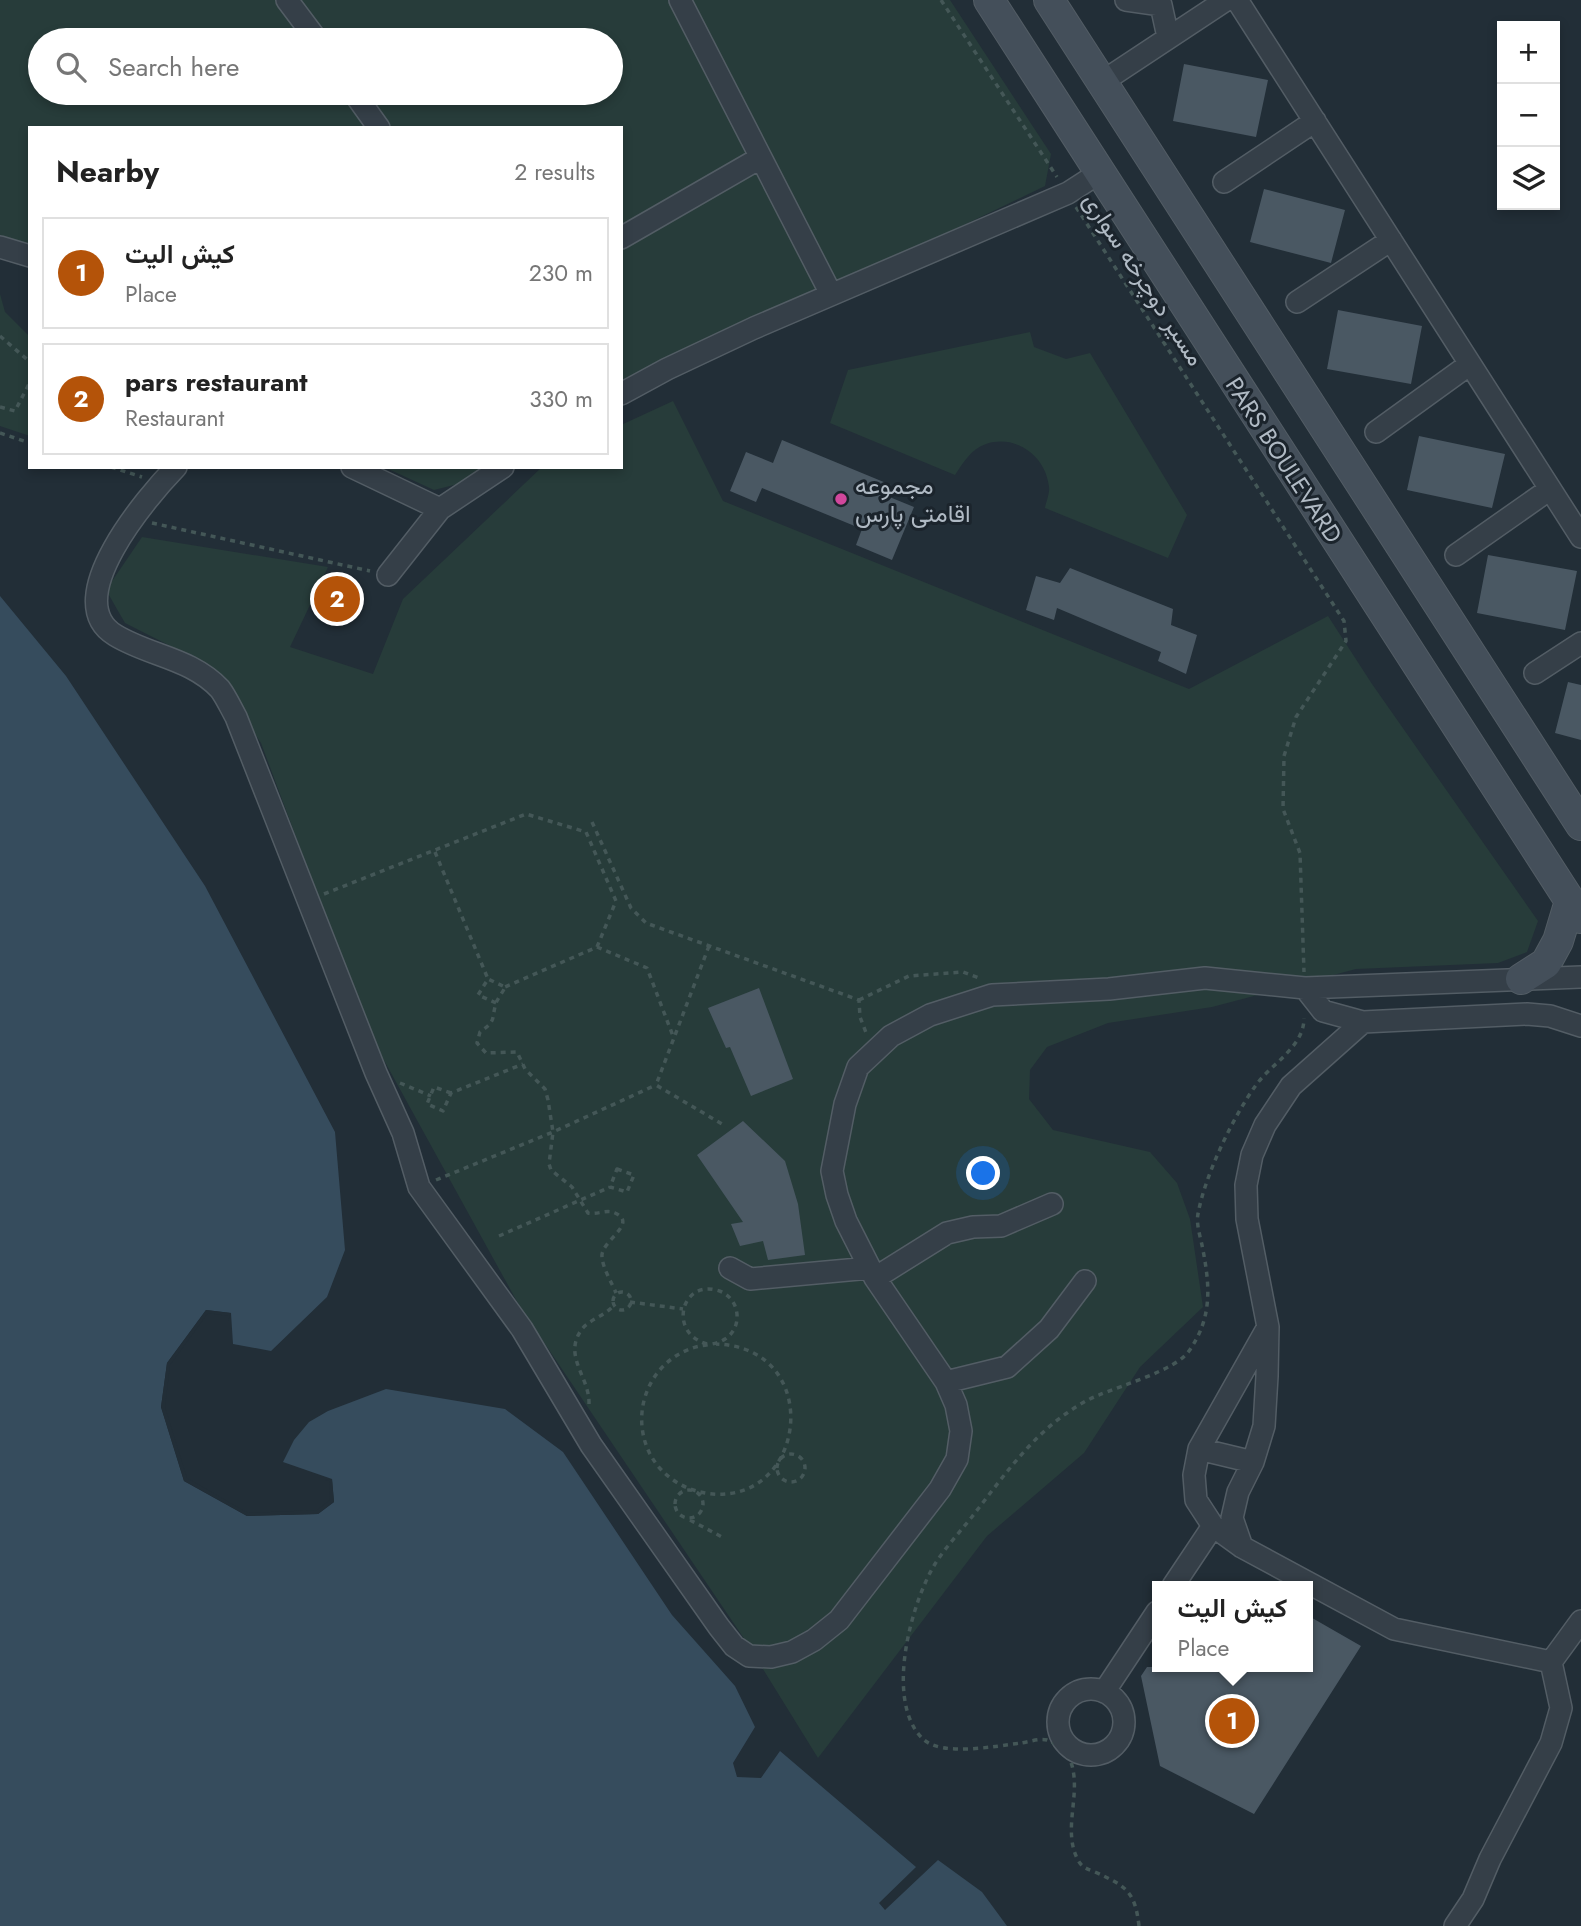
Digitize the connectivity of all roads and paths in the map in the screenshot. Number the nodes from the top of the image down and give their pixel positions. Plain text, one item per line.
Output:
1 (287, 0) edge
2 (680, 0) edge
3 (942, 0) edge
4 (989, 0) edge
5 (1049, 0) edge
6 (1126, 0) edge
7 (1226, 0) edge
8 (1237, 0) edge
9 (1165, 2) edge
10 (308, 28) edge
11 (1168, 37) junction
12 (1102, 82) junction
13 (363, 105) edge
14 (1315, 121) junction
15 (378, 126) edge
16 (760, 158) junction
17 (1099, 173) junction
18 (1224, 182) dead end
19 (1068, 193) junction
20 (623, 237) edge
21 (1391, 240) junction
22 (0, 247) edge
23 (28, 255) edge
24 (831, 294) junction
25 (1297, 302) dead end
26 (0, 337) edge
27 (28, 360) edge
28 (1471, 364) junction
29 (28, 386) edge
30 (623, 393) edge
31 (0, 407) edge
32 (1376, 432) dead end
33 (0, 433) edge
34 (28, 442) edge
35 (117, 469) edge
36 (174, 469) edge
37 (356, 469) edge
38 (500, 469) edge
39 (161, 483) junction
40 (1550, 489) junction
41 (440, 509) junction
42 (133, 519) junction
43 (1581, 537) edge
44 (1456, 555) dead end
45 (388, 575) joint
46 (1581, 643) edge
47 (1535, 673) dead end
48 (1579, 819) edge
49 (592, 822) dead end
50 (435, 852) junction
51 (309, 900) junction
52 (1575, 909) edge
53 (709, 946) junction
54 (597, 947) junction
55 (1581, 977) edge
56 (488, 979) junction
57 (1521, 979) junction
58 (984, 980) dead end
59 (505, 987) junction
60 (1305, 988) junction
61 (859, 1000) junction
62 (496, 1003) junction
63 (1363, 1022) junction
64 (1581, 1026) edge
65 (674, 1038) junction
66 (878, 1049) junction
67 (523, 1064) junction
68 (656, 1084) junction
69 (452, 1093) junction
70 (722, 1124) dead end
71 (553, 1132) junction
72 (610, 1187) junction
73 (419, 1188) junction
74 (579, 1200) junction
75 (1052, 1205) dead end
76 (499, 1236) dead end
77 (730, 1268) dead end
78 (873, 1273) junction
79 (1084, 1281) dead end
80 (616, 1293) junction
81 (630, 1302) junction
82 (614, 1305) junction
83 (683, 1309) junction
84 (1268, 1327) junction
85 (707, 1344) junction
86 (716, 1344) junction
87 (946, 1382) junction
88 (589, 1407) dead end
89 (1199, 1448) junction
90 (780, 1460) junction
91 (1253, 1462) junction
92 (694, 1490) junction
93 (688, 1519) junction
94 (1213, 1526) junction
95 (722, 1537) dead end
96 (1242, 1546) junction
97 (1176, 1581) edge
98 (1306, 1581) edge
99 (1313, 1585) edge
100 (1152, 1620) edge
101 (1581, 1621) edge
102 (1550, 1662) junction
103 (1104, 1692) dead end
104 (1139, 1926) edge
105 (1455, 1926) edge

1 - 10 street
2 - 16 street
3 - 19 path, مسیر دوچرخه سواری
4 - 17 main road, PARS BOULEVARD
5 - 12 main road
6 - 9 street
7 - 11 street
8 - 14 street
9 - 11 street
11 - 12 street
12 - 48 main road
13 - 15 street
14 - 18 street
14 - 21 street
16 - 20 street
16 - 24 street
17 - 19 street
17 - 52 main road, PARS BOULEVARD
19 - 24 street
19 - 60 path, مسیر دوچرخه سواری
21 - 25 street
21 - 28 street
22 - 23 street
24 - 30 street
26 - 27 path
28 - 32 street
28 - 40 street
29 - 31 path
33 - 34 path
35 - 39 path
36 - 39 street
37 - 41 street
38 - 41 street
39 - 42 street
40 - 43 street
40 - 44 street
41 - 45 street
42 - 45 path
42 - 51 street
46 - 47 street
49 - 53 path
50 - 51 path
50 - 54 path
50 - 56 path
51 - 73 street
52 - 57 main road
53 - 61 path
53 - 65 path
54 - 59 path
54 - 65 path
55 - 57 street
56 - 59 path
56 - 62 path
57 - 60 street
58 - 61 path
59 - 62 path
60 - 63 street
60 - 66 street
60 - 104 path, مسیر دوچرخه سواری
61 - 66 path
62 - 67 path
63 - 64 street
63 - 84 street
65 - 68 path
66 - 78 street
67 - 69 path
67 - 71 path
68 - 70 path
68 - 71 path
69 - 69 path
71 - 73 path
71 - 74 path
72 - 72 path
72 - 74 path
73 - 87 street
74 - 76 path
74 - 80 path
75 - 78 street
77 - 78 street
78 - 87 street
79 - 87 street
80 - 81 path
80 - 82 path
81 - 82 path
81 - 83 path
82 - 88 path
83 - 85 path
83 - 86 path
84 - 89 street
84 - 91 street
85 - 86 path
85 - 92 path
86 - 90 path
89 - 91 street
89 - 94 street
90 - 90 path
90 - 92 path
91 - 96 street
92 - 93 path
92 - 93 path
93 - 95 path
94 - 96 street
94 - 97 street
96 - 98 street
99 - 102 street
100 - 103 street
101 - 102 street
102 - 105 street

